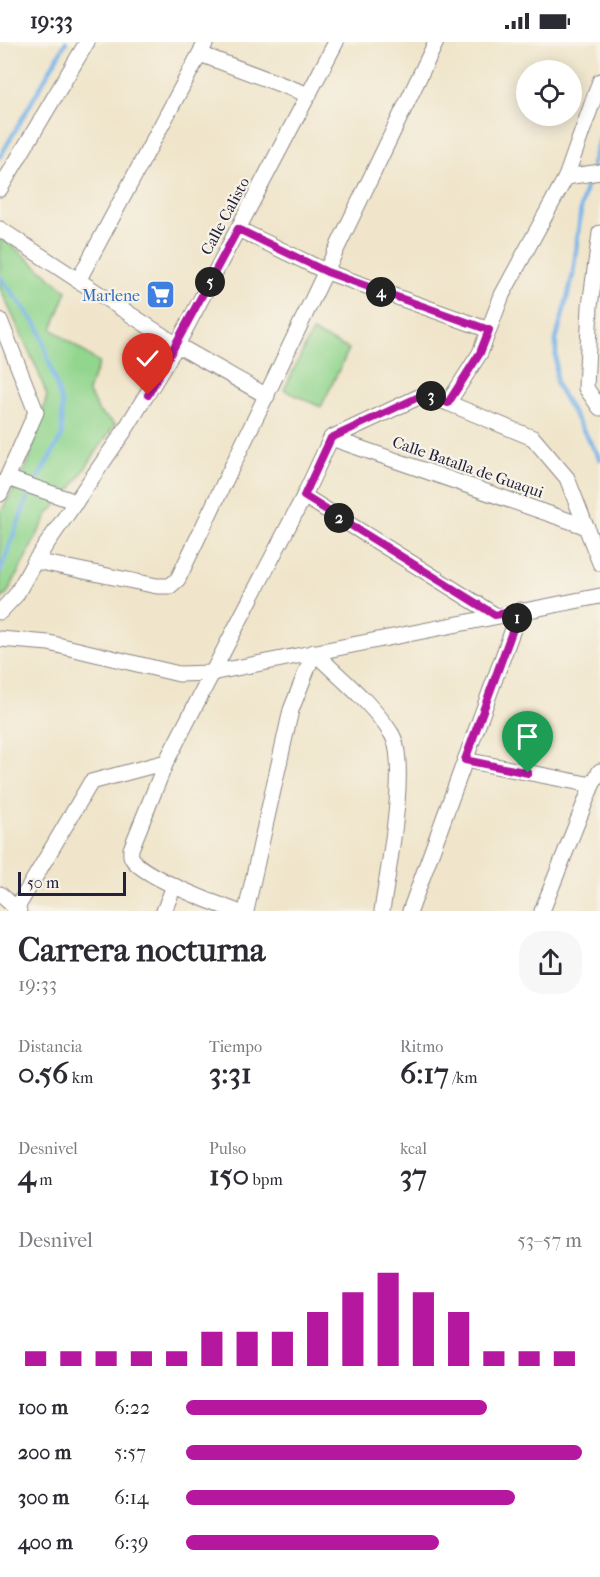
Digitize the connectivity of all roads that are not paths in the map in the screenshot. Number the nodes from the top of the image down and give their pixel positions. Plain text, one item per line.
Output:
1 (87, 42) edge
2 (336, 42) edge
3 (436, 42) edge
4 (203, 48) edge
5 (600, 81) edge
6 (309, 95) junction
7 (600, 172) edge
8 (566, 177) junction
9 (0, 189) edge
10 (0, 229) edge
11 (238, 229) junction
12 (600, 233) edge
13 (327, 272) junction
14 (78, 281) junction
15 (595, 307) edge
16 (0, 320) edge
17 (489, 330) junction
18 (177, 345) junction
19 (6, 346) edge
20 (267, 396) junction
21 (448, 403) junction
22 (600, 408) edge
23 (331, 438) junction
24 (0, 462) edge
25 (7, 478) junction
26 (0, 494) edge
27 (304, 496) junction
28 (76, 502) junction
29 (587, 527) junction
30 (35, 561) junction
31 (600, 563) edge
32 (600, 596) edge
33 (520, 610) junction
34 (0, 612) edge
35 (495, 615) junction
36 (0, 639) edge
37 (314, 652) junction
38 (210, 673) junction
39 (465, 760) junction
40 (166, 762) junction
41 (600, 771) edge
42 (592, 785) junction
43 (174, 886) junction
44 (0, 894) edge
45 (16, 910) edge
46 (164, 911) edge
47 (236, 911) edge
48 (246, 911) edge
49 (382, 911) edge
50 (410, 911) edge
51 (542, 911) edge

1 - 9 street
2 - 6 street, Calle Calisto
3 - 13 street
4 - 6 street
4 - 14 street
5 - 8 street
6 - 11 street, Calle Calisto
7 - 8 street
8 - 17 street
10 - 14 street
11 - 13 street
11 - 18 street, Calle Calisto
12 - 15 street
13 - 17 street
13 - 20 street
14 - 18 street
15 - 22 street
16 - 19 street
17 - 21 street
18 - 20 street
18 - 28 street, Calle Calisto
19 - 25 street
20 - 30 street
21 - 23 street
21 - 29 street
23 - 27 street
23 - 29 street, Calle Batalla de Guaqui
24 - 25 street
25 - 26 street
25 - 28 street
27 - 35 street
27 - 38 street
28 - 30 street, Calle Calisto
29 - 31 street
30 - 34 street, Calle Calisto
32 - 33 street
33 - 35 street
33 - 39 street
35 - 37 street
36 - 38 street
37 - 38 street
37 - 48 street
37 - 49 street
38 - 40 street
39 - 42 street
39 - 50 street
40 - 43 street
40 - 45 street
41 - 42 street
42 - 51 street
43 - 46 street
43 - 47 street
44 - 45 street

